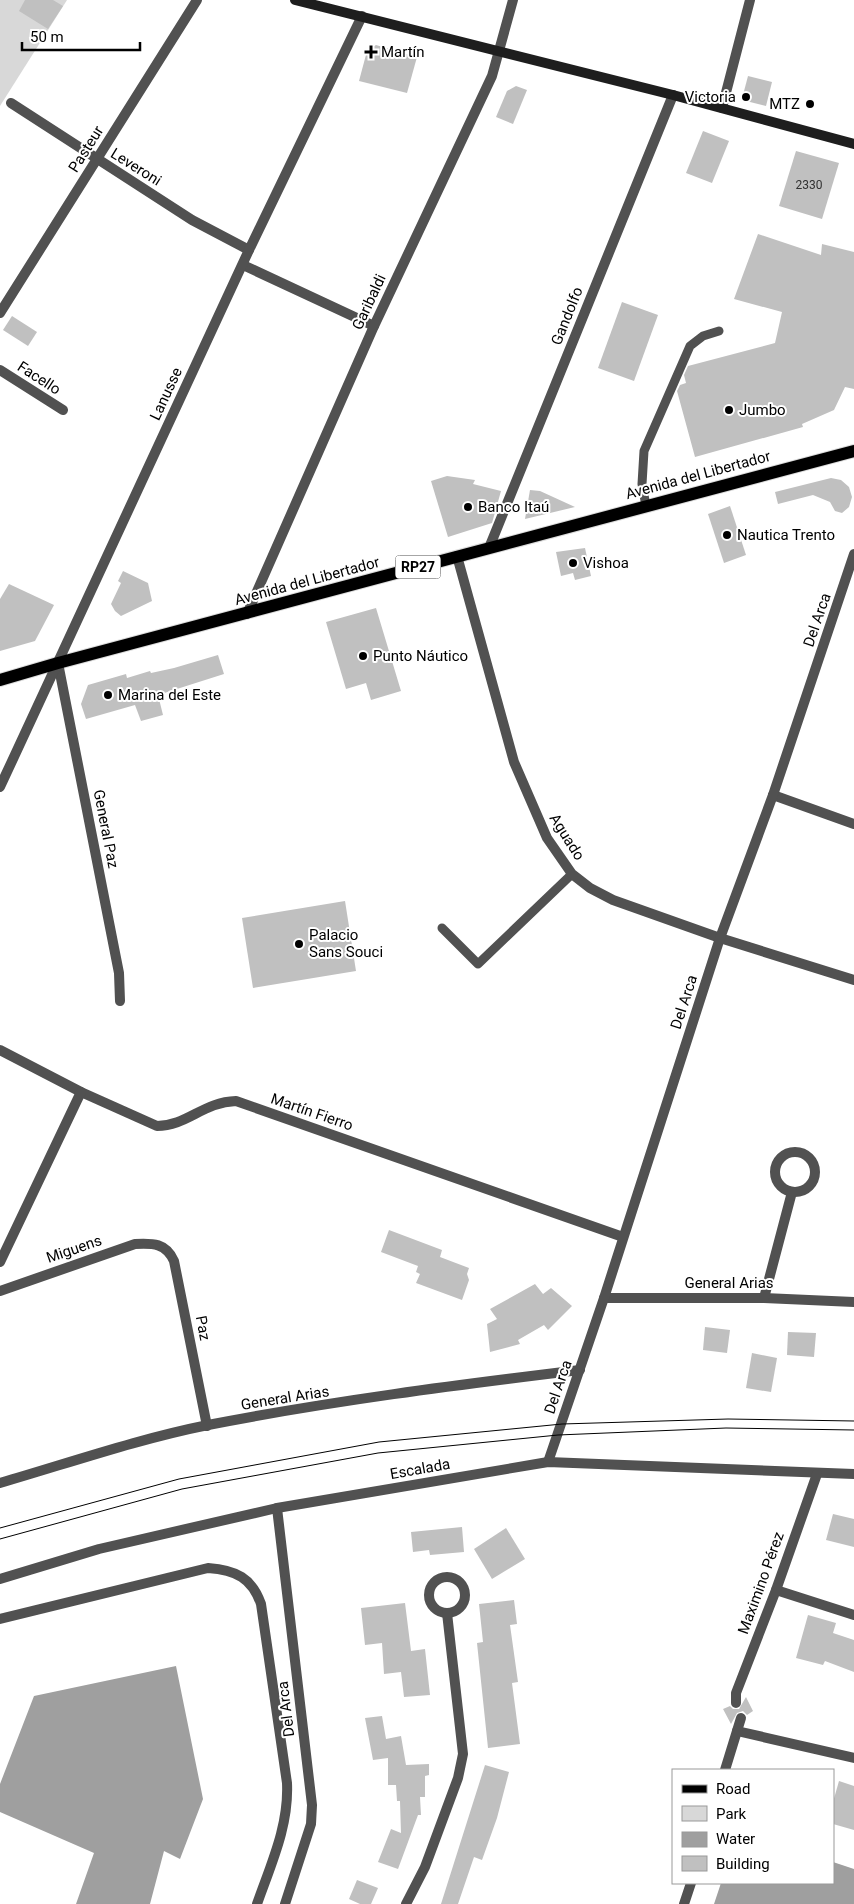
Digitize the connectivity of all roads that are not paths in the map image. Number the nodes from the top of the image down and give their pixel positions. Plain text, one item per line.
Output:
1 (197, 0) edge
2 (295, 0) edge
3 (513, 0) edge
4 (750, 0) edge
5 (312, 2) edge
6 (362, 16) junction
7 (499, 51) junction
8 (673, 95) junction
9 (11, 103) dead end
10 (722, 108) junction
11 (854, 144) edge
12 (96, 160) junction
13 (250, 250) junction
14 (243, 265) junction
15 (0, 313) edge
16 (374, 326) junction
17 (719, 331) dead end
18 (0, 370) edge
19 (63, 410) dead end
20 (854, 442) edge
21 (854, 451) edge
22 (836, 455) junction
23 (646, 506) junction
24 (489, 548) junction
25 (458, 556) junction
26 (853, 561) edge
27 (247, 614) junction
28 (58, 663) junction
29 (0, 680) edge
30 (0, 787) edge
31 (773, 795) junction
32 (854, 824) edge
33 (572, 874) junction
34 (442, 928) dead end
35 (720, 938) junction
36 (854, 980) edge
37 (120, 1001) dead end
38 (0, 1050) edge
39 (81, 1092) junction
40 (792, 1192) junction
41 (623, 1237) junction
42 (158, 1243) joint
43 (0, 1262) edge
44 (0, 1291) edge
45 (604, 1298) junction
46 (764, 1298) junction
47 (854, 1302) edge
48 (580, 1370) junction
49 (207, 1426) junction
50 (548, 1462) junction
51 (816, 1474) junction
52 (854, 1474) edge
53 (0, 1483) edge
54 (277, 1508) junction
55 (0, 1579) edge
56 (776, 1590) junction
57 (448, 1613) dead end
58 (854, 1615) edge
59 (0, 1619) edge
60 (736, 1702) dead end
61 (741, 1718) dead end
62 (737, 1731) junction
63 (854, 1758) edge
64 (725, 1769) edge
65 (690, 1884) edge
66 (257, 1904) edge
67 (285, 1904) edge
68 (406, 1904) edge
69 (684, 1904) edge

1 - 12 street, Pasteur
2 - 5 main road
3 - 7 street, Garibaldi
4 - 10 street
5 - 6 main road
6 - 7 main road
6 - 13 street, Lanusse
7 - 8 main road
7 - 16 street, Garibaldi
8 - 10 main road
8 - 24 street, Gandolfo
9 - 12 street, Leveroni
10 - 11 main road
12 - 13 street, Leveroni
12 - 15 street, Pasteur
13 - 14 street, Lanusse
14 - 16 street
14 - 28 street, Lanusse
16 - 27 street, Garibaldi
17 - 23 lane
18 - 19 street, Facello
20 - 22 main road, RP27
21 - 22 main road, Avenida del Libertador / RP27
22 - 23 main road, Avenida del Libertador / RP27
23 - 24 main road, Avenida del Libertador / RP27
24 - 25 main road, Avenida del Libertador / RP27
25 - 27 main road, Avenida del Libertador / RP27
25 - 33 street, Aguado
26 - 31 street, Del Arca
27 - 28 main road, Avenida del Libertador / RP27
28 - 29 main road, Avenida del Libertador / RP27
28 - 30 street, Lanusse
28 - 37 street, General Paz
31 - 32 street
31 - 35 street, Del Arca
33 - 34 lane
33 - 35 street, Aguado
35 - 36 street, Aguado
35 - 41 street, Del Arca
38 - 39 street, Martín Fierro
39 - 41 street, Martín Fierro
39 - 43 street
40 - 40 street
40 - 46 street
41 - 45 street, Del Arca
42 - 44 street, Miguens
42 - 49 street, Paz
45 - 46 street, General Arias
45 - 48 street, Del Arca
46 - 47 street, General Arias
48 - 49 street, General Arias
48 - 50 street, Del Arca
49 - 53 street, General Arias
50 - 51 street, Escalada
50 - 54 street, Escalada
51 - 52 street, Escalada
51 - 56 street, Maximino Pérez
54 - 55 street, Escalada
54 - 67 street, Del Arca
56 - 58 street
56 - 60 street, Maximino Pérez
57 - 68 street
59 - 66 street
61 - 62 street
62 - 63 street
62 - 64 street
65 - 69 street

